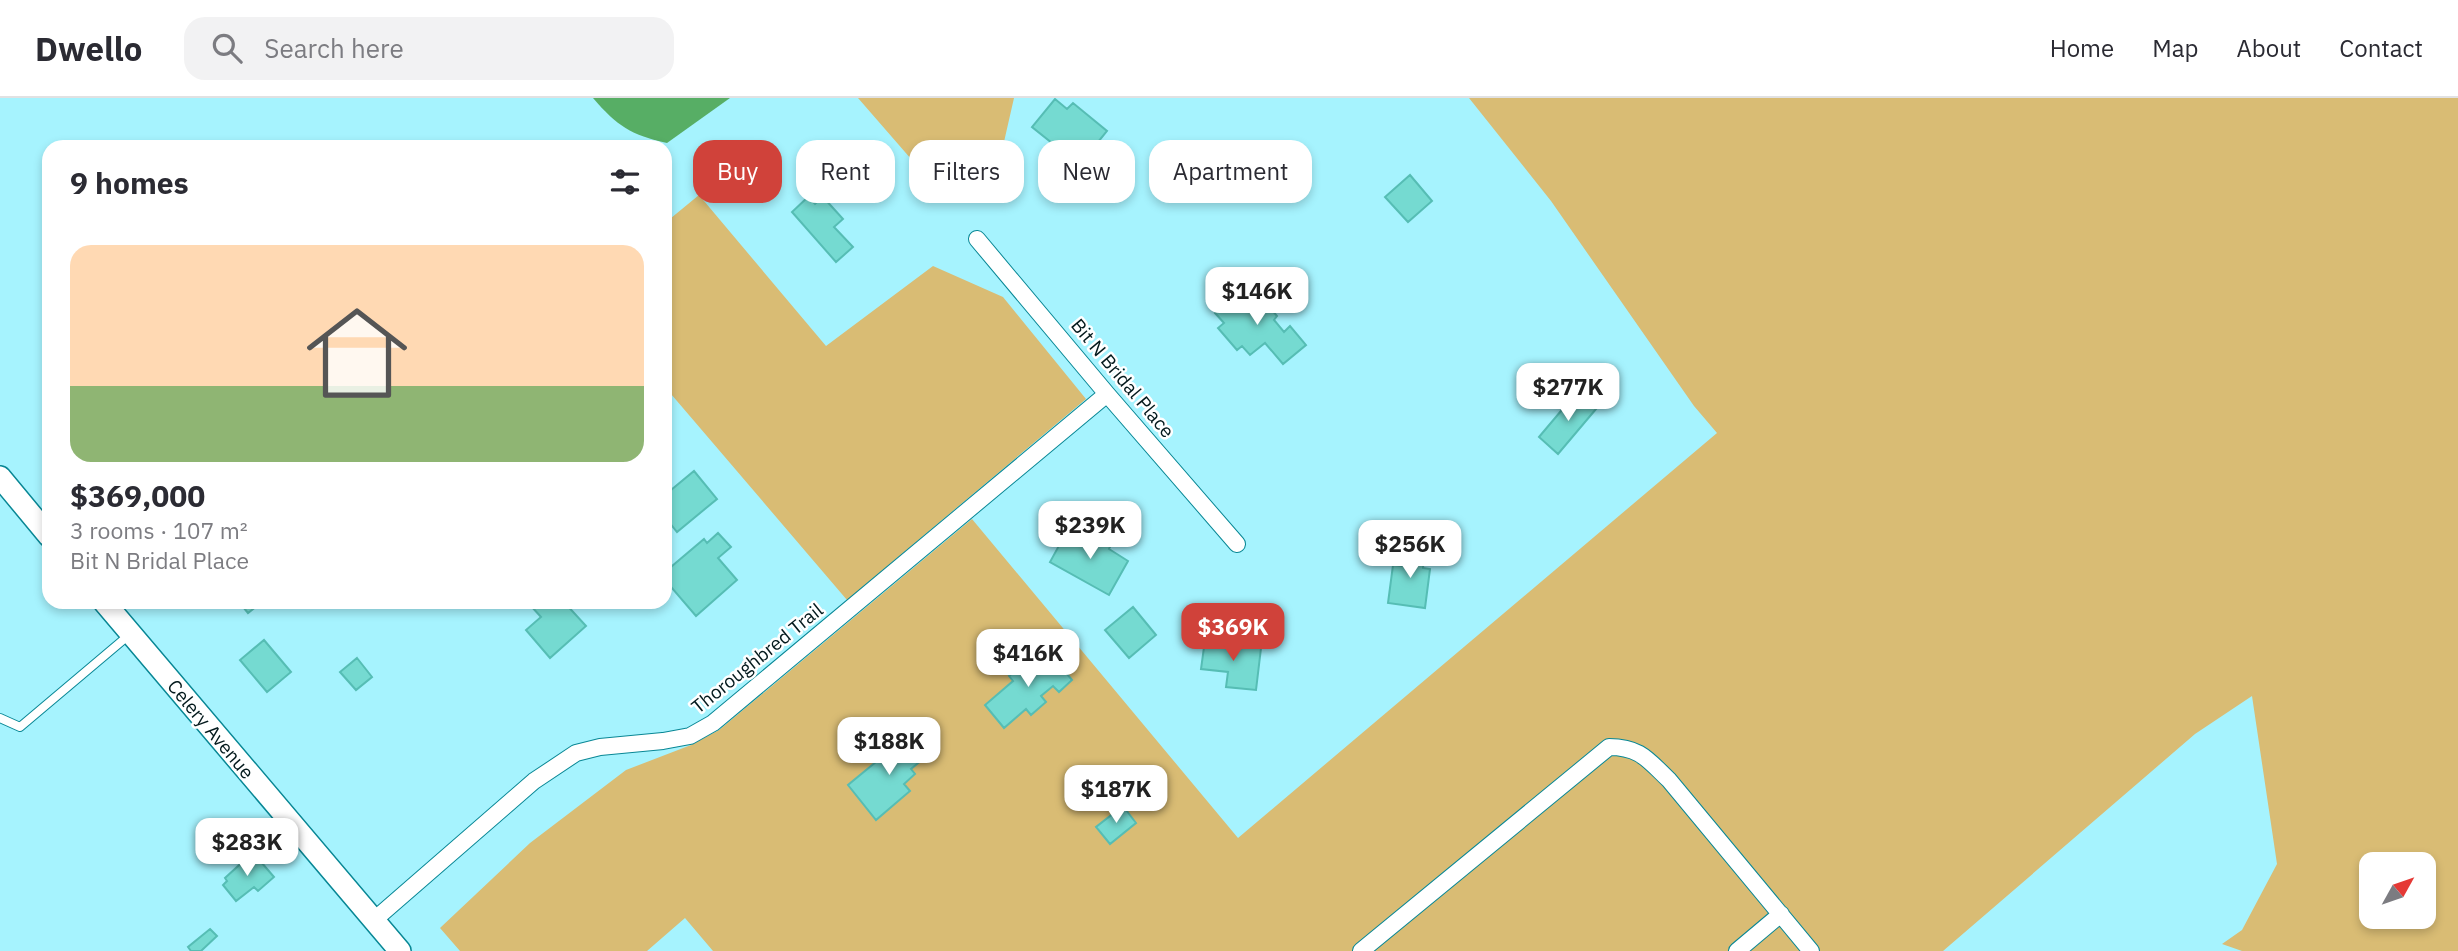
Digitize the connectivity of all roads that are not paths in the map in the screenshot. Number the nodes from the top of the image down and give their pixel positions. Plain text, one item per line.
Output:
1 (977, 239) dead end
2 (1107, 394) junction
3 (0, 477) edge
4 (42, 528) edge
5 (1237, 544) dead end
6 (110, 609) edge
7 (131, 634) junction
8 (0, 718) edge
9 (296, 830) junction
10 (265, 856) dead end
11 (1781, 914) junction
12 (373, 920) junction
13 (400, 951) edge
14 (1361, 951) edge
15 (1737, 951) edge
16 (1811, 951) edge

1 - 2 street, Bit N Bridal Place
2 - 5 street, Bit N Bridal Place
2 - 12 street, Thoroughbred Trail
3 - 4 main road
6 - 7 main road, Celery Avenue
7 - 8 lane
7 - 9 main road, Celery Avenue
9 - 10 lane
9 - 12 main road, Celery Avenue
11 - 14 street
11 - 15 street
11 - 16 street
12 - 13 main road, Celery Avenue

